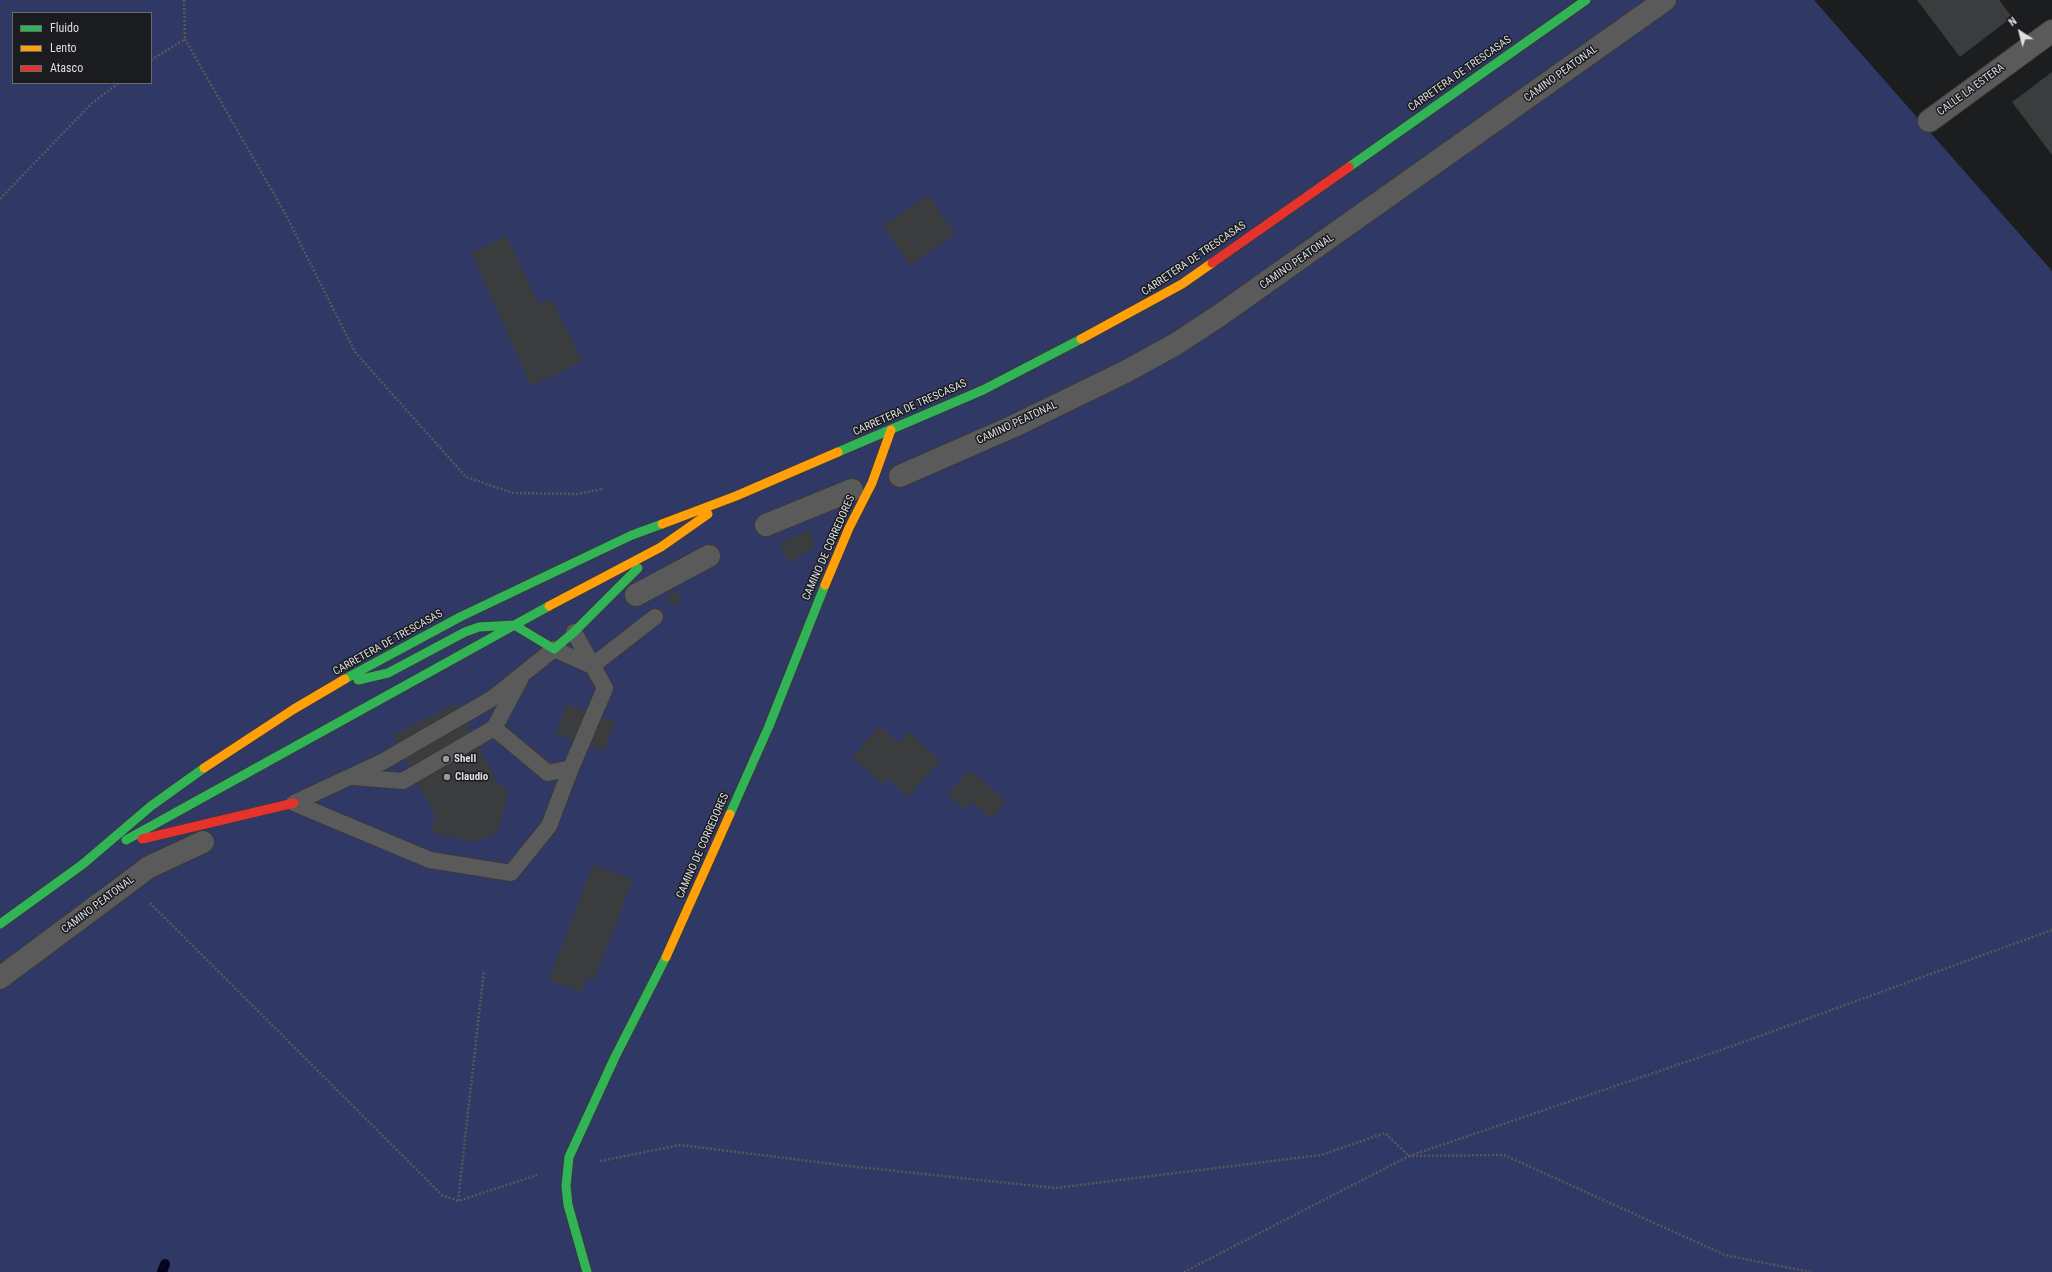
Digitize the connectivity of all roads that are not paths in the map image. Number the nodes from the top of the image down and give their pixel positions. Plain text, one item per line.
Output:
1 (1586, 0) edge
2 (1665, 0) edge
3 (2052, 31) edge
4 (1929, 121) dead end
5 (891, 430) junction
6 (900, 476) dead end
7 (852, 490) dead end
8 (736, 496) junction
9 (766, 526) dead end
10 (661, 547) junction
11 (709, 556) dead end
12 (636, 595) dead end
13 (655, 617) dead end
14 (514, 625) junction
15 (574, 632) junction
16 (554, 649) junction
17 (592, 666) junction
18 (524, 673) junction
19 (336, 686) junction
20 (494, 728) junction
21 (571, 768) junction
22 (352, 776) junction
23 (294, 803) junction
24 (203, 842) dead end
25 (117, 845) junction
26 (83, 864) junction
27 (0, 924) edge
28 (0, 978) edge
29 (587, 1272) edge

1 - 5 street, CARRETERA DE TRESCASAS
2 - 6 street, CAMINO PEATONAL
3 - 4 street, CALLE LA ESTERA
5 - 8 street, CARRETERA DE TRESCASAS
5 - 29 street, CAMINO DE CORREDORES
7 - 9 street
8 - 10 street, CARRETERA DE TRESCASAS
8 - 19 street, CARRETERA DE TRESCASAS
10 - 14 street, CARRETERA DE TRESCASAS
10 - 15 street
11 - 12 street
13 - 17 lane
14 - 16 street
14 - 19 street
14 - 25 street, CARRETERA DE TRESCASAS
15 - 16 street
15 - 17 lane
16 - 17 lane
16 - 18 lane
17 - 21 lane
18 - 20 lane
18 - 22 lane
19 - 26 street, CARRETERA DE TRESCASAS
20 - 21 lane
20 - 22 lane
21 - 23 lane
22 - 23 lane
23 - 25 street
24 - 28 street, CAMINO PEATONAL
25 - 26 street, CARRETERA DE TRESCASAS
26 - 27 street, CARRETERA DE TRESCASAS

